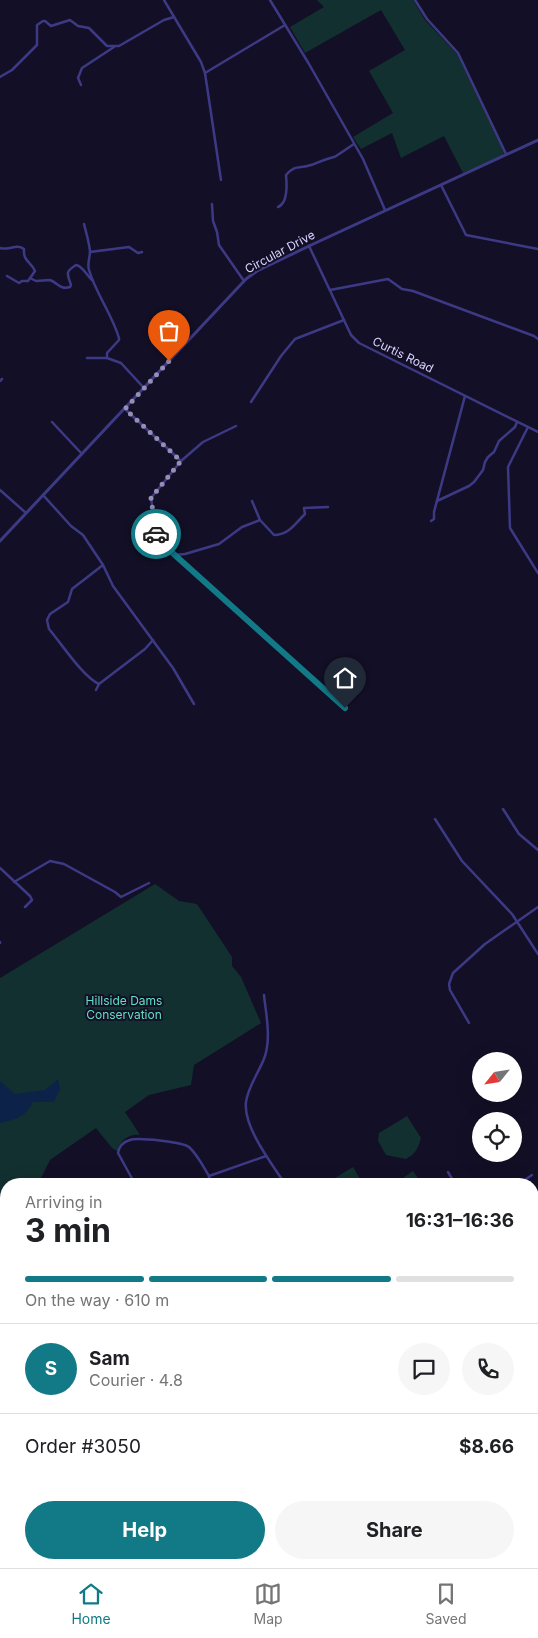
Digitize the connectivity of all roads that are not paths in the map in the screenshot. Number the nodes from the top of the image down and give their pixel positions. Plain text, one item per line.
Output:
1 (164, 0) edge
2 (270, 0) edge
3 (415, 0) edge
4 (174, 17) junction
5 (285, 25) junction
6 (115, 46) junction
7 (204, 73) junction
8 (0, 77) edge
9 (81, 85) dead end
10 (538, 140) edge
11 (354, 144) junction
12 (507, 155) junction
13 (221, 180) dead end
14 (440, 186) junction
15 (212, 204) dead end
16 (278, 208) dead end
17 (385, 210) junction
18 (84, 224) dead end
19 (309, 246) junction
20 (0, 248) edge
21 (538, 250) edge
22 (90, 252) junction
23 (142, 252) dead end
24 (7, 276) dead end
25 (30, 278) junction
26 (93, 281) junction
27 (244, 281) junction
28 (330, 290) junction
29 (344, 320) junction
30 (538, 339) edge
31 (86, 358) dead end
32 (107, 358) junction
33 (144, 388) junction
34 (465, 396) junction
35 (251, 402) dead end
36 (125, 409) junction
37 (52, 422) dead end
38 (517, 422) junction
39 (236, 426) dead end
40 (528, 427) junction
41 (538, 432) edge
42 (82, 454) junction
43 (181, 461) junction
44 (0, 490) edge
45 (43, 495) junction
46 (252, 501) dead end
47 (437, 501) junction
48 (328, 507) dead end
49 (26, 513) junction
50 (260, 520) junction
51 (431, 521) dead end
52 (0, 540) edge
53 (174, 555) junction
54 (102, 565) junction
55 (538, 573) edge
56 (153, 640) junction
57 (99, 684) junction
58 (96, 690) dead end
59 (194, 704) dead end
60 (345, 708) dead end
61 (503, 809) dead end
62 (435, 819) dead end
63 (538, 850) edge
64 (0, 868) edge
65 (14, 882) junction
66 (149, 883) dead end
67 (25, 907) dead end
68 (538, 907) edge
69 (517, 921) junction
70 (538, 954) edge
71 (264, 995) dead end
72 (469, 1023) dead end
73 (266, 1156) junction
74 (448, 1172) dead end
75 (532, 1175) dead end
76 (209, 1176) joint
77 (132, 1178) edge
78 (281, 1178) edge
79 (452, 1178) edge
80 (528, 1178) edge

1 - 4 street
2 - 5 street
3 - 12 street
4 - 6 street
4 - 7 street
5 - 7 street
5 - 11 street
6 - 8 street
6 - 9 street
7 - 13 street
10 - 12 street, Circular Drive
11 - 16 street
11 - 17 street
12 - 14 street, Circular Drive
14 - 17 street, Circular Drive
14 - 21 street
15 - 27 street
17 - 19 street, Circular Drive
18 - 22 street
19 - 27 street, Circular Drive
19 - 28 street, Curtis Road
20 - 25 street
22 - 23 street
22 - 26 street
24 - 25 street
25 - 26 street
26 - 32 street
27 - 33 street, Circular Drive
28 - 29 street, Curtis Road
28 - 30 street
29 - 34 street, Curtis Road
29 - 35 street
31 - 32 street
32 - 33 street
33 - 36 street, Circular Drive
34 - 38 street, Curtis Road
34 - 47 street
36 - 42 street, Circular Drive
36 - 43 street
37 - 42 street
38 - 40 street, Curtis Road
38 - 47 street
39 - 43 street
40 - 41 street, Curtis Road
40 - 55 street
42 - 45 street, Circular Drive
43 - 53 street
44 - 49 street
45 - 49 street, Circular Drive
45 - 54 street
46 - 50 street
47 - 51 street
48 - 50 street
49 - 52 street, Circular Drive
50 - 53 street
53 - 60 street
54 - 56 street
54 - 57 street
56 - 57 street
56 - 59 street
57 - 58 street
61 - 63 street
62 - 69 street
64 - 65 street
65 - 66 street
65 - 67 street
68 - 69 street
69 - 70 street
69 - 72 street
71 - 73 street
73 - 76 street
73 - 78 street
74 - 79 street
75 - 80 street
76 - 77 street

